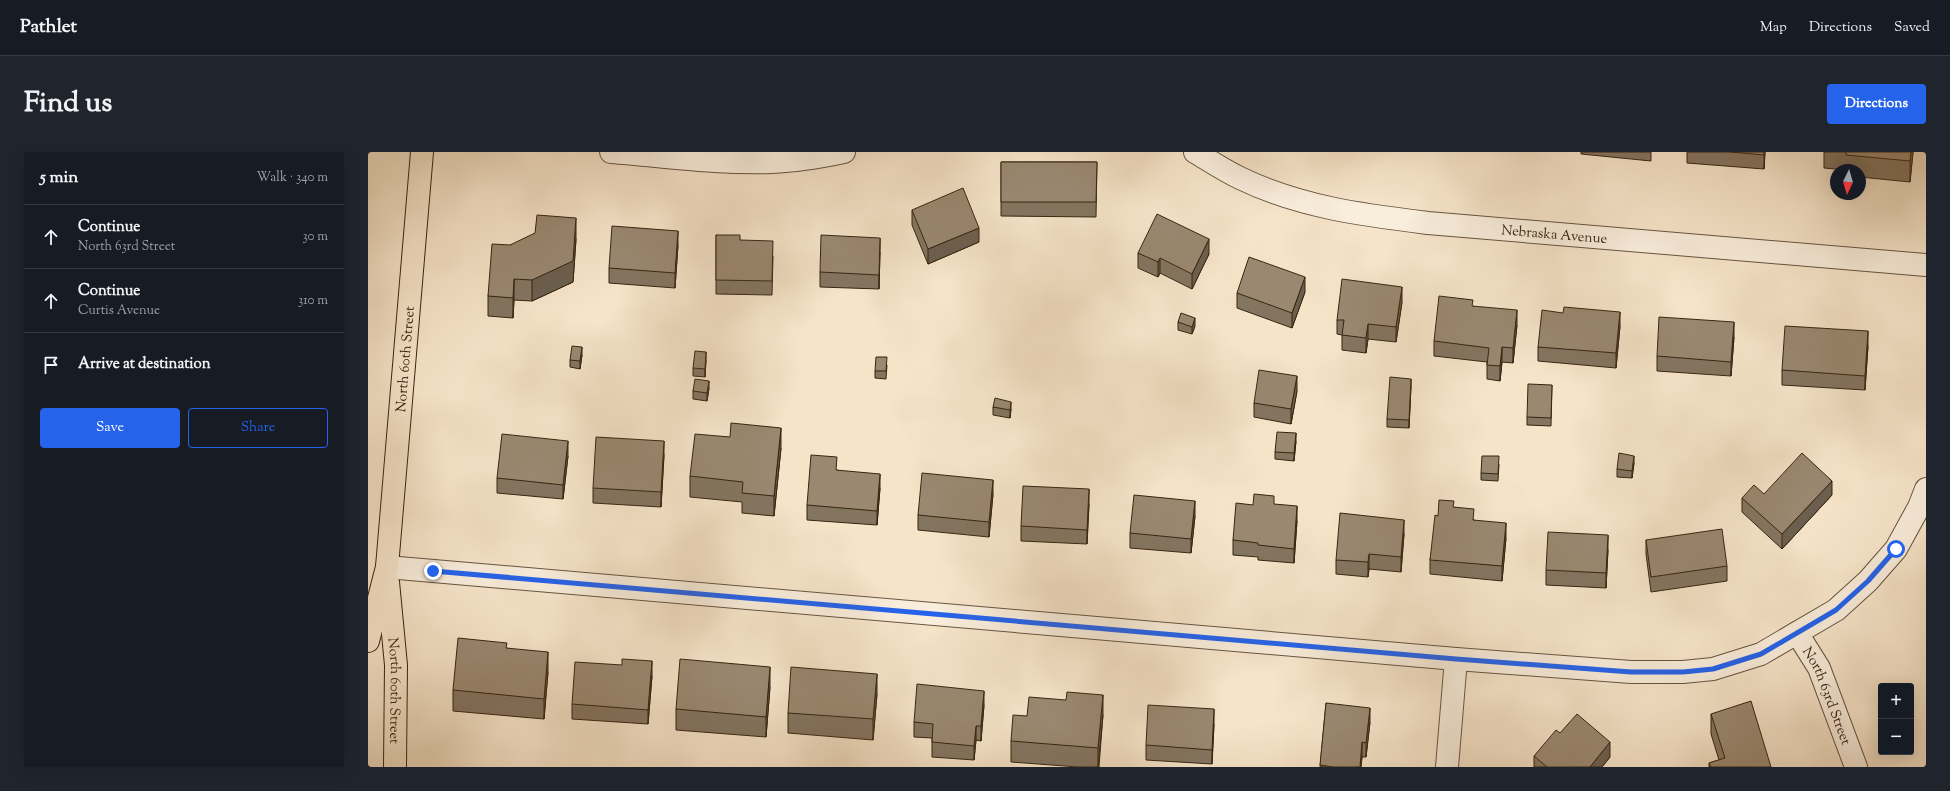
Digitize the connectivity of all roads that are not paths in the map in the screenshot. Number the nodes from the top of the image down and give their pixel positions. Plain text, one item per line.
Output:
1 (422, 152) edge
2 (611, 152) edge
3 (844, 152) edge
4 (1195, 152) edge
5 (1926, 266) edge
6 (1926, 489) edge
7 (386, 567) junction
8 (1797, 633) junction
9 (368, 641) edge
10 (1456, 659) junction
11 (395, 767) edge
12 (1448, 767) edge
13 (1856, 767) edge

1 - 7 main road, North 60th Street
2 - 3 street
4 - 5 street, Nebraska Avenue
6 - 8 street, North 63rd Street
7 - 9 main road, North 60th Street
7 - 10 street
7 - 11 main road, North 60th Street
8 - 10 street
8 - 13 street, North 63rd Street
10 - 12 street

